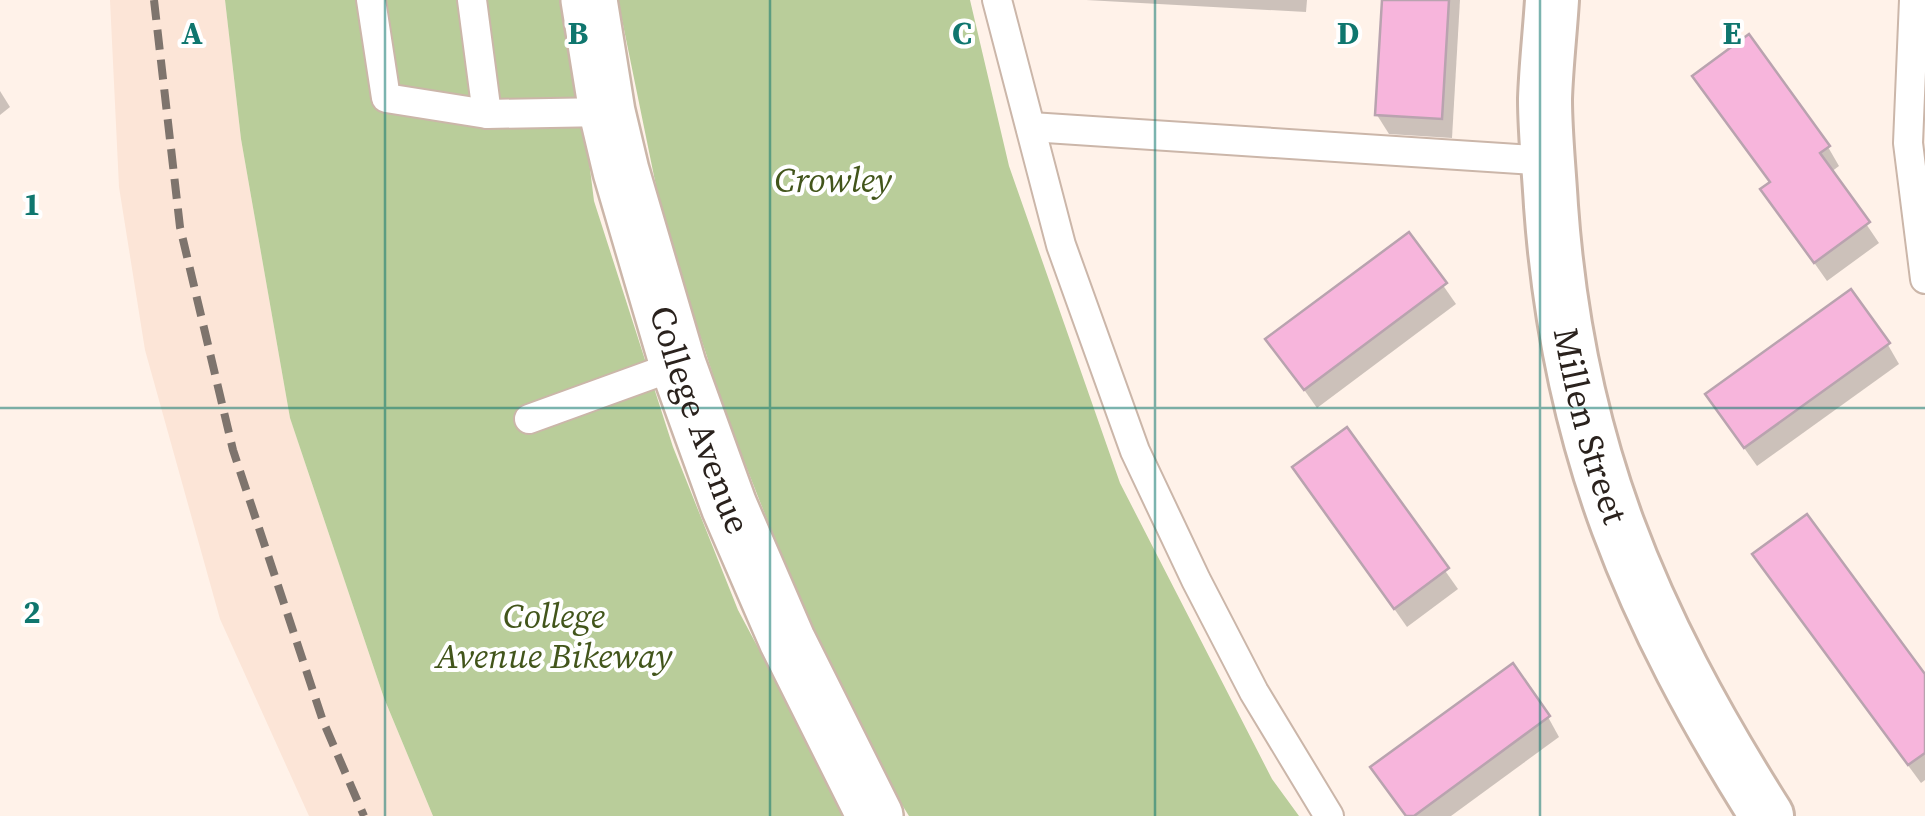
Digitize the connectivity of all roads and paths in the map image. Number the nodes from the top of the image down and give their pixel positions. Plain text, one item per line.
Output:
1 (371, 0) edge
2 (472, 0) edge
3 (589, 0) edge
4 (998, 0) edge
5 (1552, 0) edge
6 (1914, 0) edge
7 (607, 112) junction
8 (487, 114) junction
9 (1030, 128) junction
10 (1548, 161) junction
11 (1925, 279) edge
12 (678, 365) junction
13 (528, 420) dead end
14 (875, 816) edge
15 (1329, 816) edge
16 (1766, 816) edge

1 - 8 lane
2 - 8 lane
3 - 7 street, College Avenue
4 - 9 lane
5 - 10 street, Millen Street
6 - 11 lane
7 - 8 lane
7 - 12 street, College Avenue
9 - 10 lane
9 - 15 lane
10 - 16 street, Millen Street
12 - 13 lane
12 - 14 street, College Avenue

